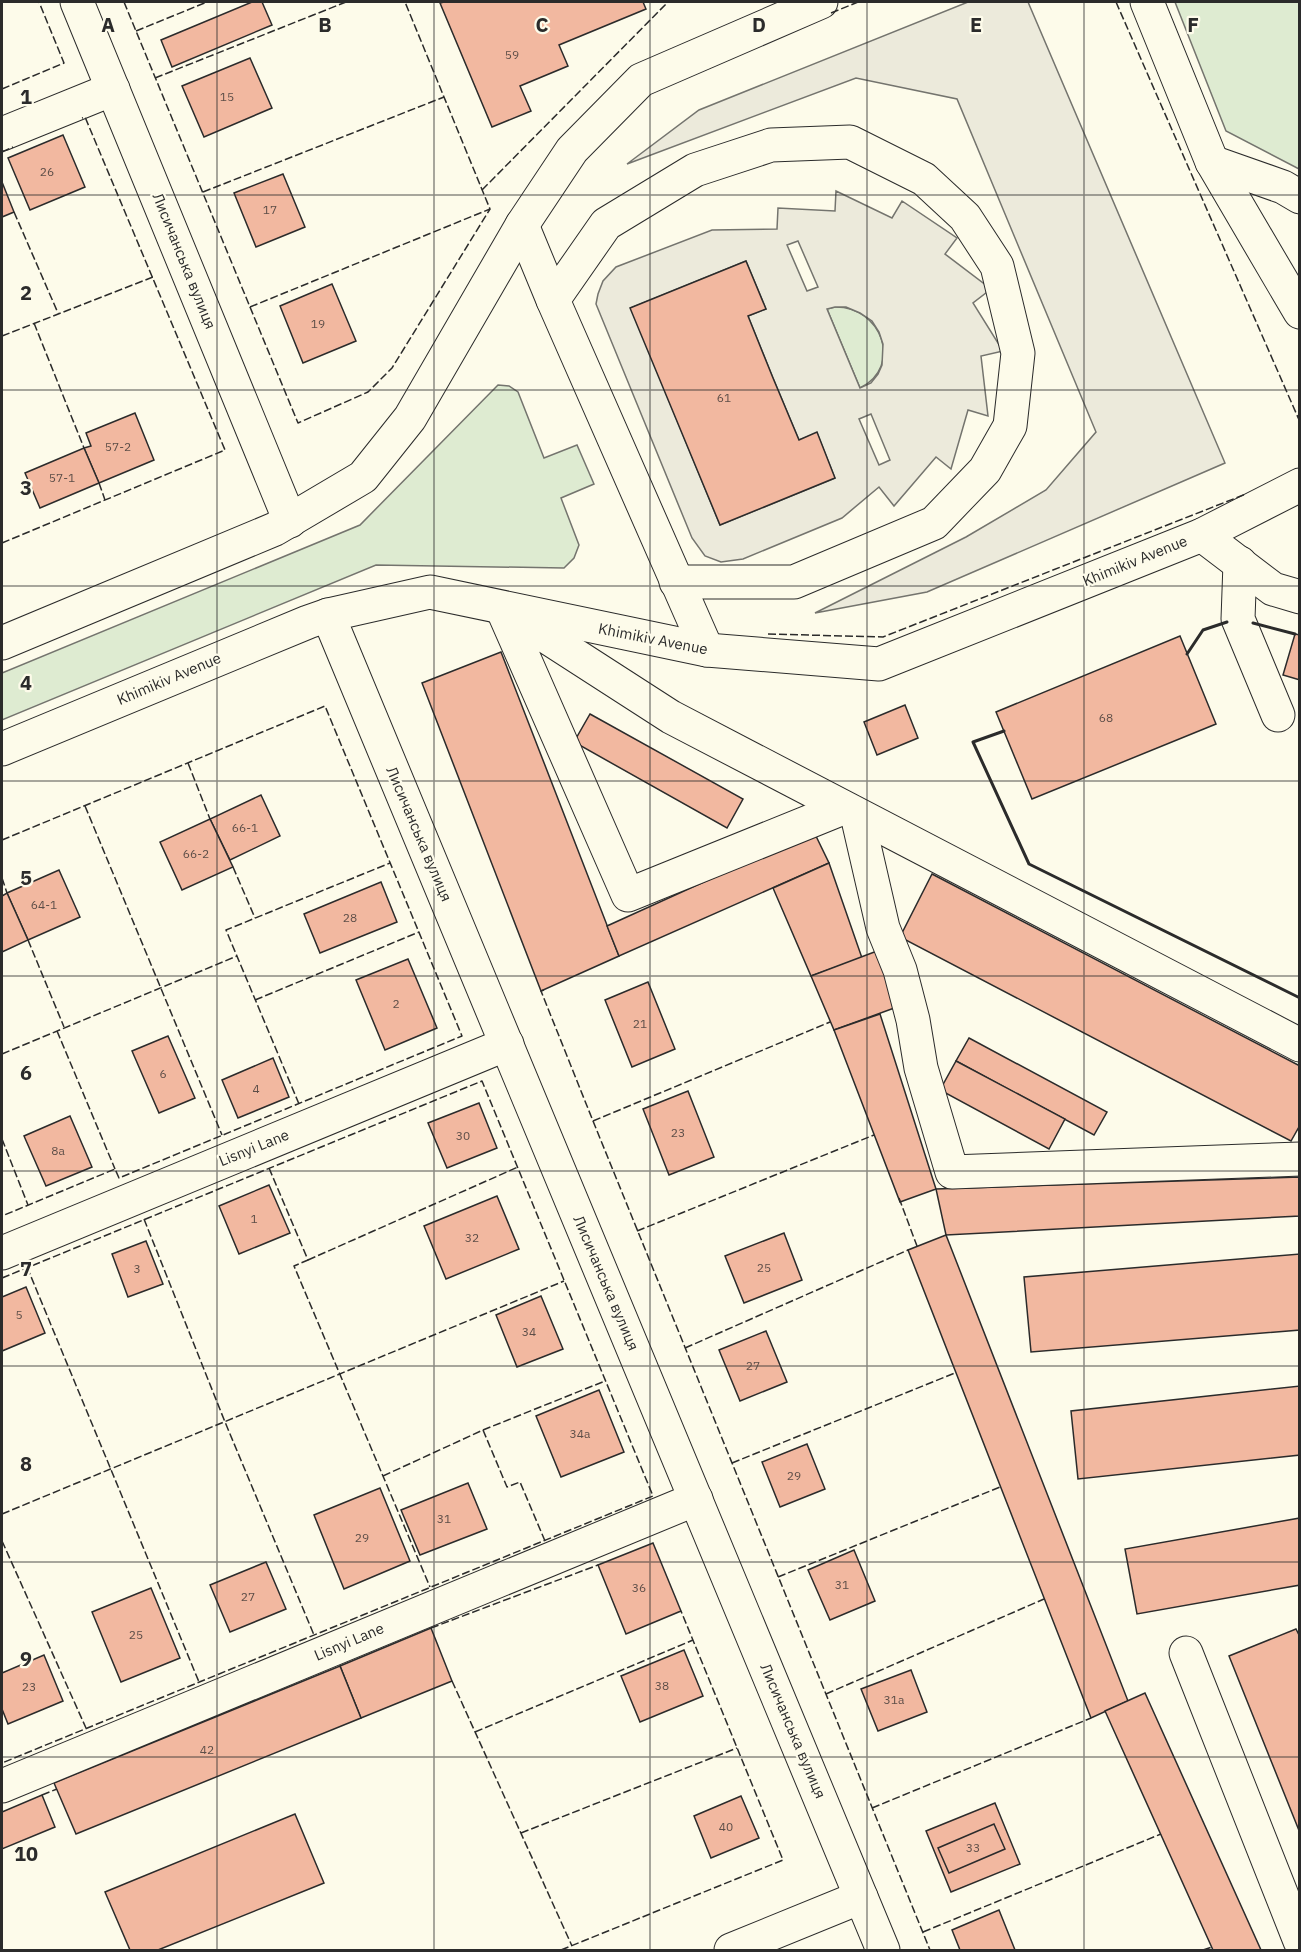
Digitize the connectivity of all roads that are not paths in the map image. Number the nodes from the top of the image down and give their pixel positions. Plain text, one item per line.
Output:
1 (77, 2) edge
2 (821, 2) edge
3 (1147, 2) edge
4 (113, 89) junction
5 (2, 134) edge
6 (1212, 162) junction
7 (1299, 197) edge
8 (522, 225) junction
9 (553, 300) junction
10 (1299, 312) edge
11 (1299, 485) edge
12 (290, 521) junction
13 (1202, 535) junction
14 (1240, 563) junction
15 (676, 582) junction
16 (1299, 597) edge
17 (502, 608) junction
18 (328, 615) junction
19 (2, 643) edge
20 (707, 650) junction
21 (1278, 715) dead end
22 (2, 749) edge
23 (850, 811) junction
24 (507, 1044) junction
25 (1299, 1045) edge
26 (1299, 1159) edge
27 (2, 1253) edge
28 (696, 1498) junction
29 (1186, 1653) dead end
30 (2, 1786) edge
31 (861, 1897) junction
32 (1299, 1941) edge
33 (731, 1950) edge
34 (883, 1950) edge

1 - 4 street, Лисичанська вулиця
2 - 8 street
3 - 6 street
4 - 5 street
4 - 12 street, Лисичанська вулиця
6 - 7 street
6 - 10 street
8 - 9 street
8 - 12 street
9 - 15 street
9 - 15 street
11 - 13 street, Khimikiv Avenue
12 - 19 street
13 - 14 street
13 - 20 street, Khimikiv Avenue
14 - 16 street
14 - 21 street
15 - 20 street
17 - 18 street, Khimikiv Avenue
17 - 20 street, Khimikiv Avenue
17 - 23 street
17 - 23 street
18 - 22 street, Khimikiv Avenue
18 - 24 street, Лисичанська вулиця
23 - 25 street
23 - 26 street
24 - 27 street, Lisnyi Lane
24 - 28 street, Лисичанська вулиця
28 - 30 street, Lisnyi Lane
28 - 31 street, Лисичанська вулиця
29 - 32 street
31 - 33 street
31 - 34 street, Лисичанська вулиця

